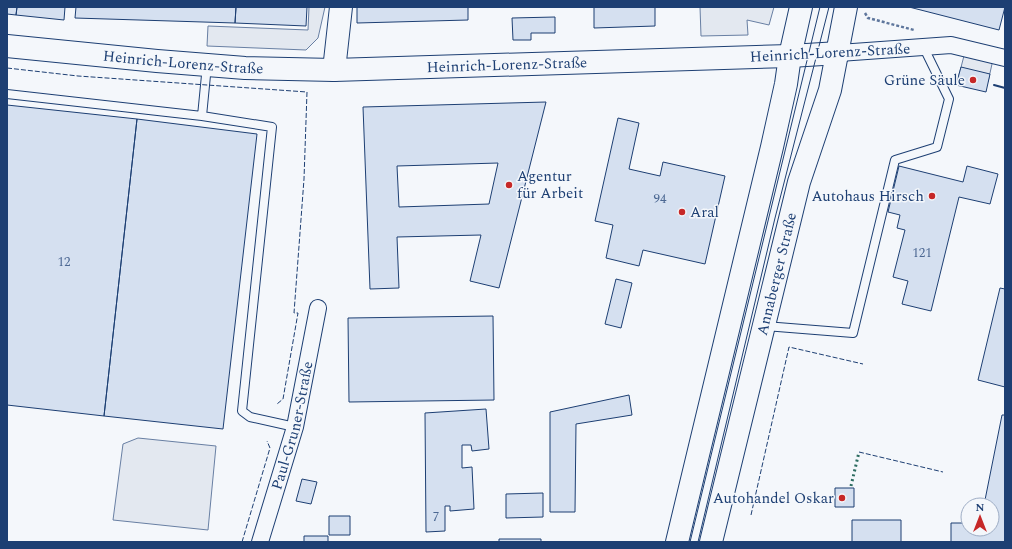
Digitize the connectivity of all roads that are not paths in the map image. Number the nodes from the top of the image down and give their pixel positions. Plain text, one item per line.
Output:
1 (342, 7) edge
2 (801, 7) edge
3 (846, 7) edge
4 (7, 46) edge
5 (924, 48) junction
6 (839, 53) junction
7 (790, 56) junction
8 (1005, 58) edge
9 (207, 65) junction
10 (334, 70) junction
11 (7, 94) edge
12 (202, 116) junction
13 (318, 308) dead end
14 (762, 326) junction
15 (295, 427) junction
16 (260, 542) edge
17 (677, 542) edge
18 (711, 542) edge

1 - 10 main road
2 - 7 main road
3 - 6 main road, Annaberger Straße
4 - 9 main road, Heinrich-Lorenz-Straße
5 - 6 street, Heinrich-Lorenz-Straße
5 - 8 street, Heinrich-Lorenz-Straße
5 - 14 lane
6 - 7 main road, Heinrich-Lorenz-Straße
6 - 14 main road, Annaberger Straße
7 - 10 main road, Heinrich-Lorenz-Straße
7 - 17 main road
9 - 10 main road, Heinrich-Lorenz-Straße
9 - 12 lane
11 - 12 lane
12 - 15 lane
13 - 15 street, Paul-Gruner-Straße
14 - 18 main road, Annaberger Straße
15 - 16 street, Paul-Gruner-Straße

